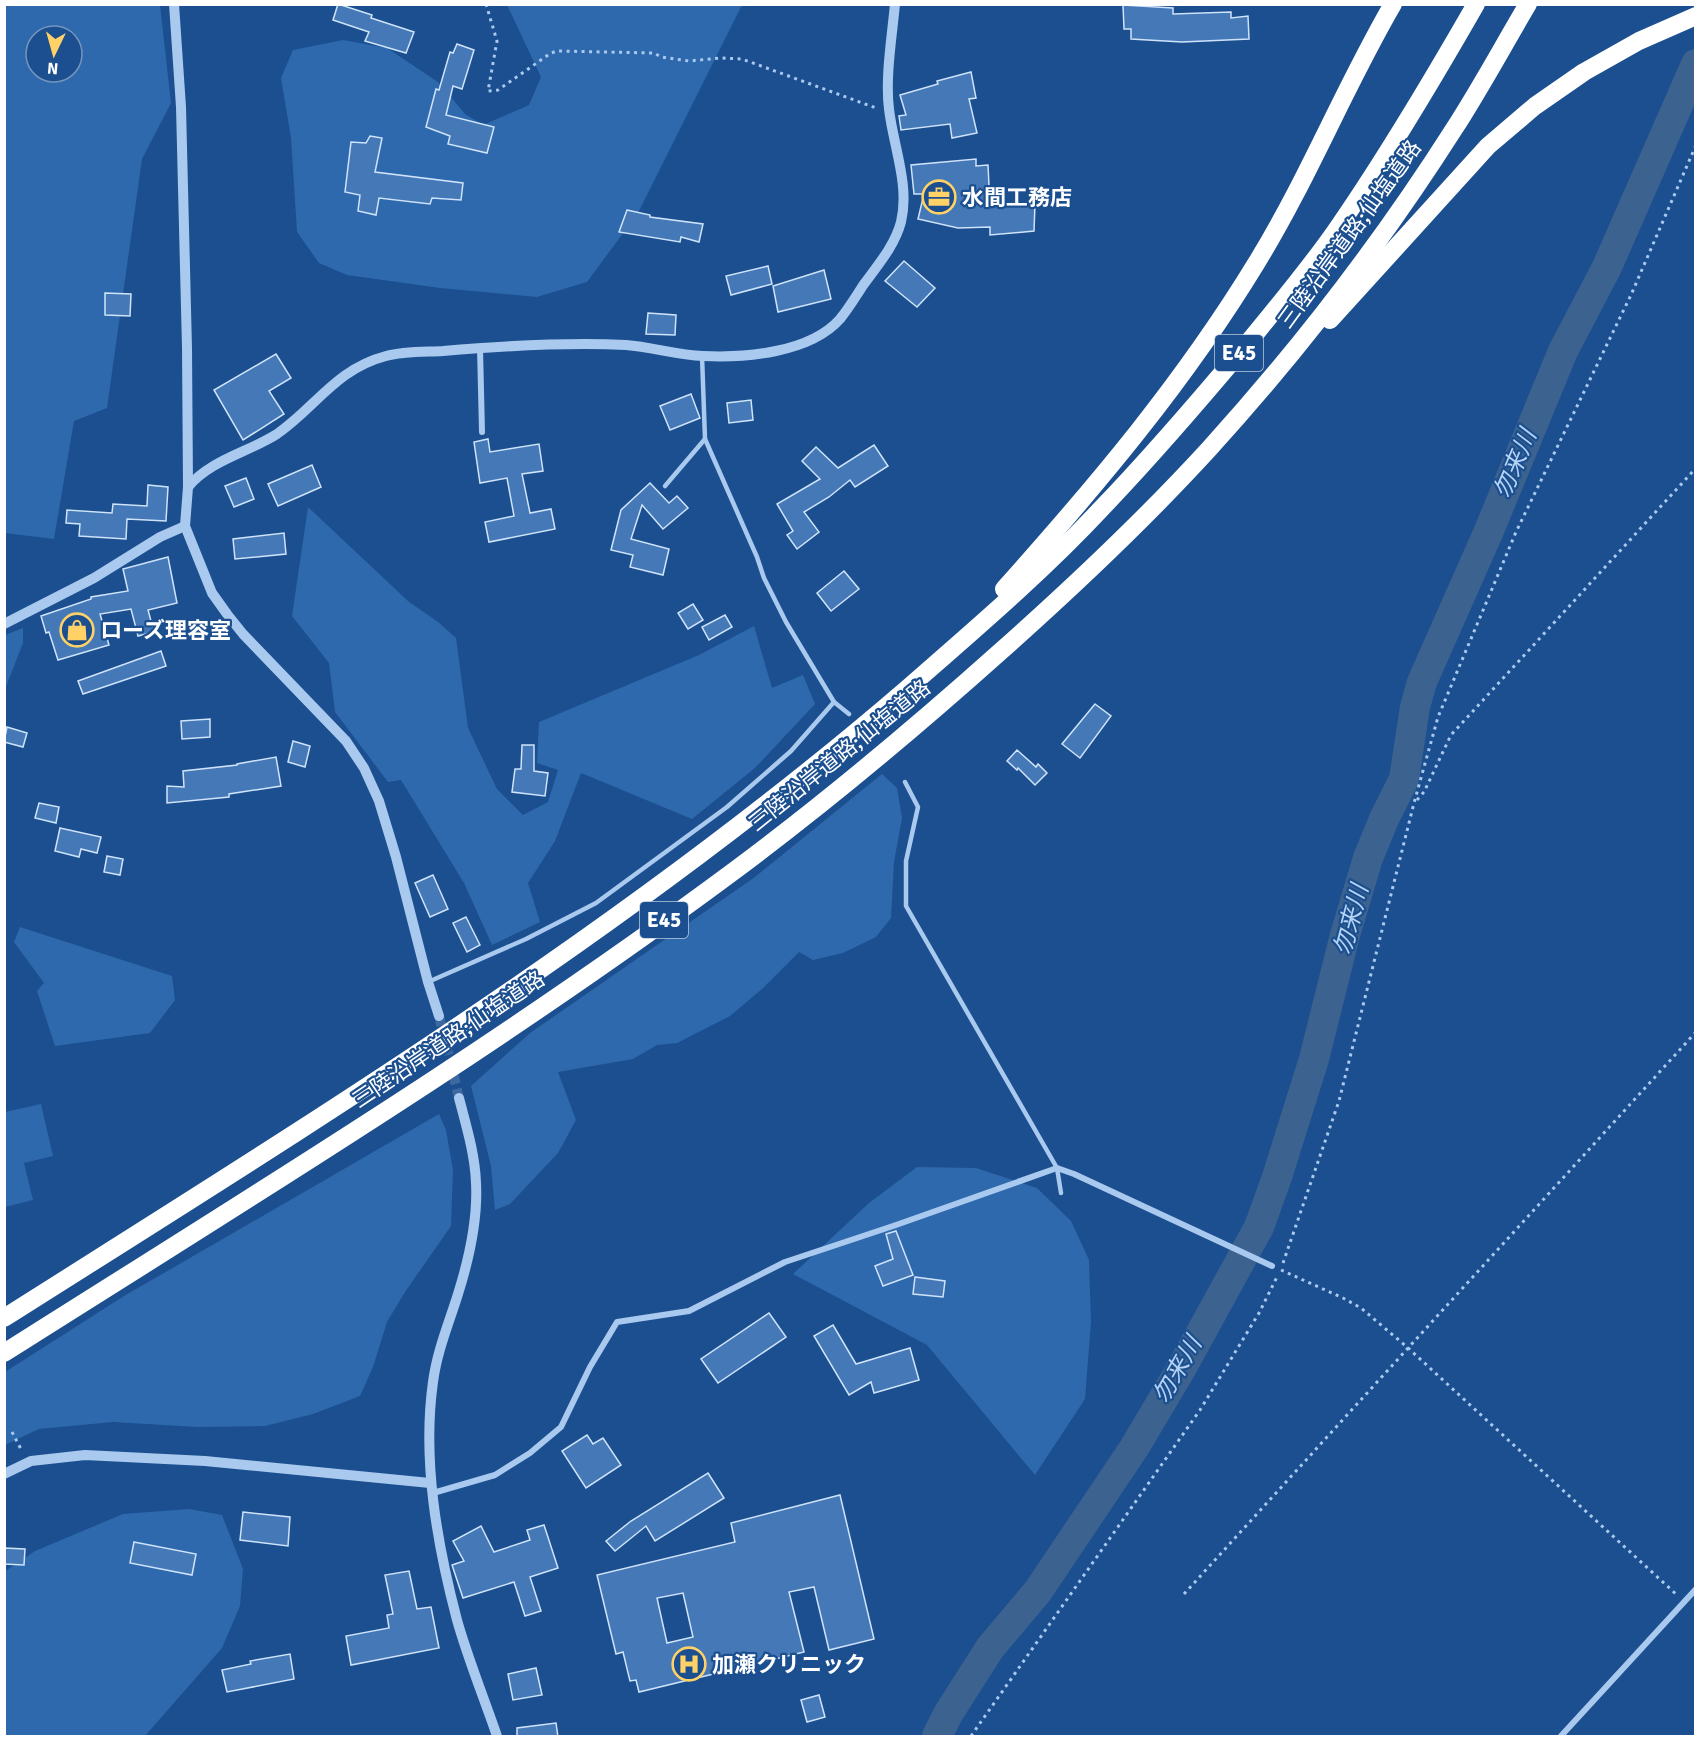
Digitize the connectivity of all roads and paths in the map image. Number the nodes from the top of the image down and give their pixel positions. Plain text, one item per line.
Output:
1 (174, 4) edge
2 (486, 4) edge
3 (895, 4) edge
4 (1393, 4) edge
5 (1476, 4) edge
6 (1528, 4) edge
7 (1695, 16) edge
8 (888, 106) junction
9 (1695, 145) edge
10 (480, 348) junction
11 (702, 356) junction
12 (1253, 398) junction
13 (482, 432) dead end
14 (705, 439) junction
15 (1695, 468) edge
16 (665, 486) dead end
17 (188, 487) junction
18 (185, 526) junction
19 (4, 624) edge
20 (945, 656) junction
21 (834, 702) junction
22 (849, 714) dead end
23 (905, 782) dead end
24 (1414, 803) junction
25 (428, 982) junction
26 (439, 1016) tunnel mouth
27 (1695, 1032) edge
28 (459, 1098) tunnel mouth
29 (1057, 1168) junction
30 (1061, 1193) dead end
31 (1272, 1266) joint
32 (1281, 1270) junction
33 (4, 1318) edge
34 (1407, 1347) junction
35 (4, 1353) edge
36 (12, 1432) dead end
37 (28, 1462) junction
38 (4, 1474) edge
39 (431, 1488) junction
40 (1695, 1589) edge
41 (1184, 1594) dead end
42 (1684, 1602) junction
43 (497, 1737) edge
44 (971, 1737) edge
45 (1561, 1737) edge

1 - 17 street
2 - 8 path
3 - 8 street
4 - 20 highway
5 - 20 highway, 三陸沿岸道路;仙塩道路 / E45
6 - 12 highway, 三陸沿岸道路;仙塩道路 / E45
7 - 12 highway
8 - 11 street
9 - 24 path
10 - 11 street
10 - 13 street
10 - 17 street
11 - 14 lane
12 - 35 highway, 三陸沿岸道路;仙塩道路 / E45
14 - 16 lane
14 - 21 lane
15 - 24 path
17 - 18 street
18 - 19 street
18 - 25 street
20 - 33 highway, 三陸沿岸道路;仙塩道路 / E45
21 - 22 lane
21 - 25 lane
23 - 29 lane
24 - 32 path
25 - 26 street
27 - 34 path
28 - 39 street
29 - 30 lane
29 - 31 street
29 - 39 street
31 - 32 path
32 - 34 path
32 - 44 path
34 - 41 path
34 - 42 path
36 - 37 path
37 - 38 street
37 - 39 street
39 - 43 street
40 - 42 street
42 - 45 street

